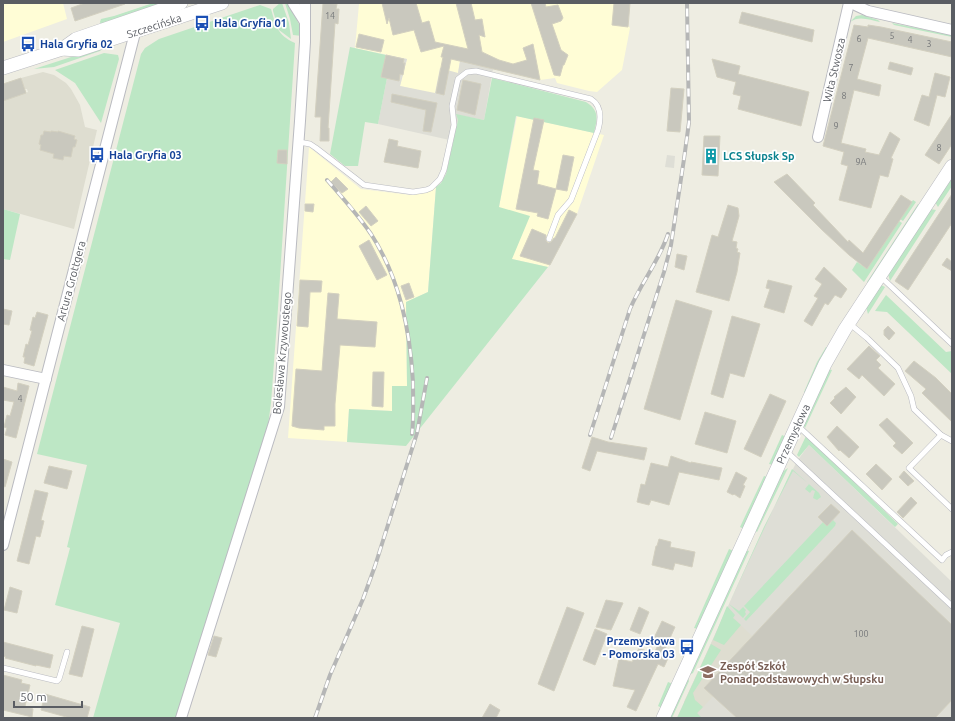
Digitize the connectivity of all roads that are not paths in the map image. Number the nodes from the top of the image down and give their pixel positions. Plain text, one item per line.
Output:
1 (181, 3) edge
2 (222, 3) edge
3 (293, 3) edge
4 (305, 3) edge
5 (850, 3) edge
6 (138, 18) junction
7 (305, 22) junction
8 (952, 30) edge
9 (136, 32) junction
10 (62, 49) junction
11 (3, 68) edge
12 (818, 137) dead end
13 (299, 142) junction
14 (952, 166) edge
15 (549, 239) dead end
16 (880, 276) junction
17 (849, 324) junction
18 (952, 344) edge
19 (3, 370) edge
20 (46, 379) junction
21 (797, 425) junction
22 (941, 435) junction
23 (952, 440) edge
24 (785, 451) junction
25 (952, 509) edge
26 (5, 527) edge
27 (3, 545) edge
28 (952, 552) edge
29 (952, 606) edge
30 (67, 652) dead end
31 (3, 668) edge
32 (181, 718) edge
33 (663, 718) edge

1 - 6 street, Szczecińska
2 - 9 street, Szczecińska
3 - 7 street
4 - 7 street, Bolesława Krzywoustego
5 - 8 street
5 - 12 street, Wita Stwosza
6 - 9 street, Artura Grottgera
6 - 10 street, Szczecińska
7 - 13 street, Bolesława Krzywoustego
9 - 10 street, Szczecińska
9 - 20 street, Artura Grottgera
10 - 11 street, Szczecińska
13 - 15 lane
13 - 32 street, Bolesława Krzywoustego
14 - 16 street, Przemysłowa
16 - 17 street, Przemysłowa
16 - 18 lane
17 - 21 street, Przemysłowa
17 - 22 lane
19 - 20 street
20 - 26 street, Artura Grottgera
21 - 24 street, Przemysłowa
21 - 28 lane
22 - 23 lane
22 - 25 lane
24 - 29 lane
24 - 33 street, Przemysłowa
26 - 27 street, Artura Grottgera
30 - 31 lane

